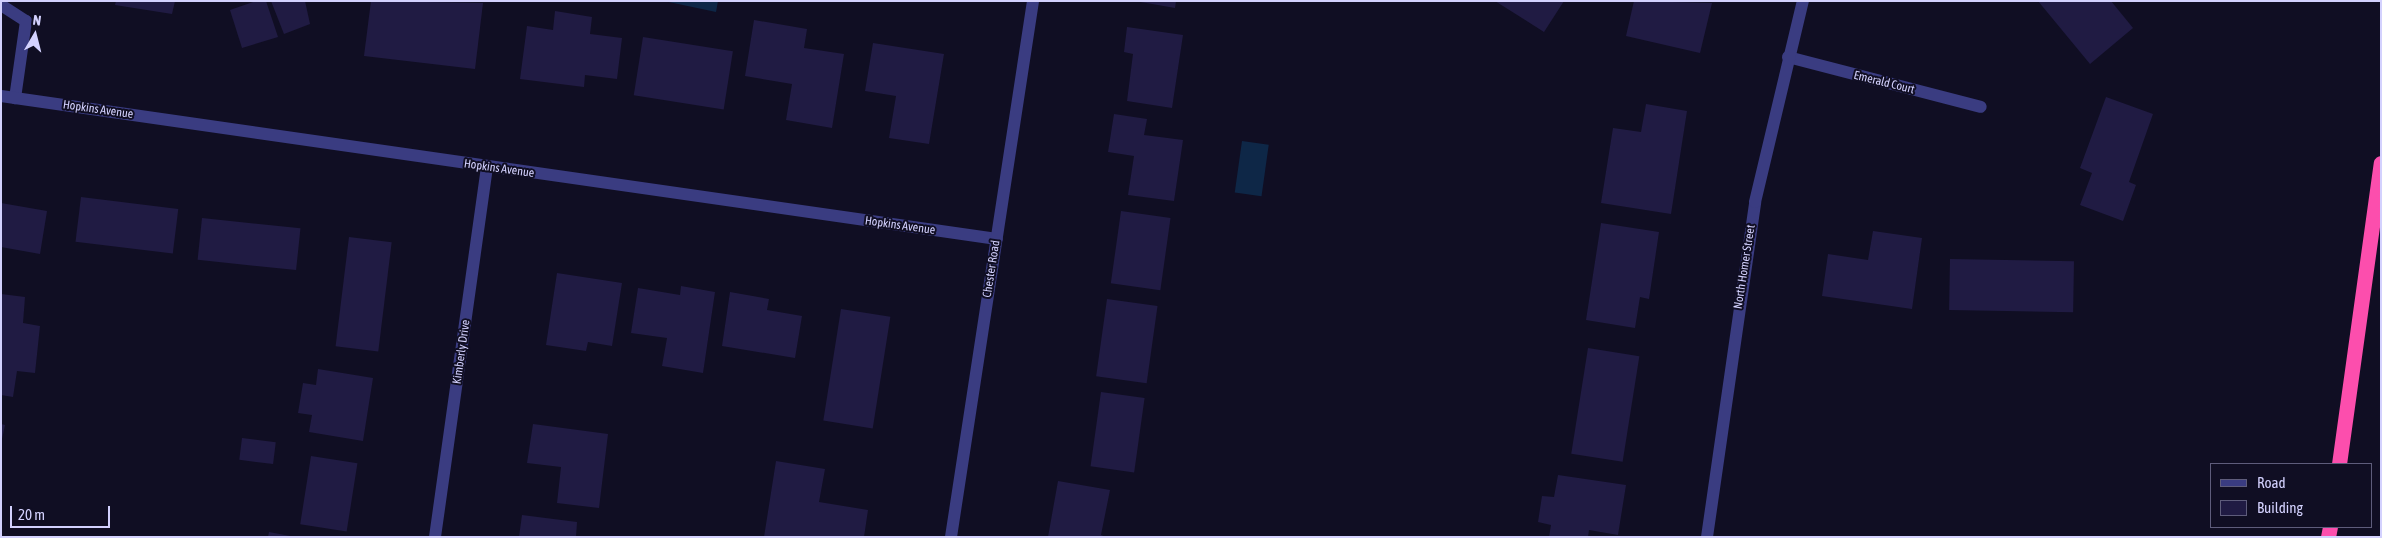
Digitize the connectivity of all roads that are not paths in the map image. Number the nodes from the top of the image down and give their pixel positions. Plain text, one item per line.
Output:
1 (1033, 1) edge
2 (1803, 1) edge
3 (1, 5) edge
4 (1788, 57) junction
5 (1, 96) edge
6 (15, 98) junction
7 (1981, 107) dead end
8 (2381, 164) edge
9 (487, 168) junction
10 (997, 239) junction
11 (2339, 463) edge
12 (435, 537) edge
13 (951, 537) edge
14 (1707, 537) edge

1 - 10 street, Chester Road
2 - 4 street, North Homer Street
3 - 6 street
4 - 7 street, Emerald Court
4 - 14 street, North Homer Street
5 - 6 street, Hopkins Avenue
6 - 9 street, Hopkins Avenue
8 - 11 highway
9 - 10 street, Hopkins Avenue
9 - 12 street, Kimberly Drive
10 - 13 street, Chester Road

